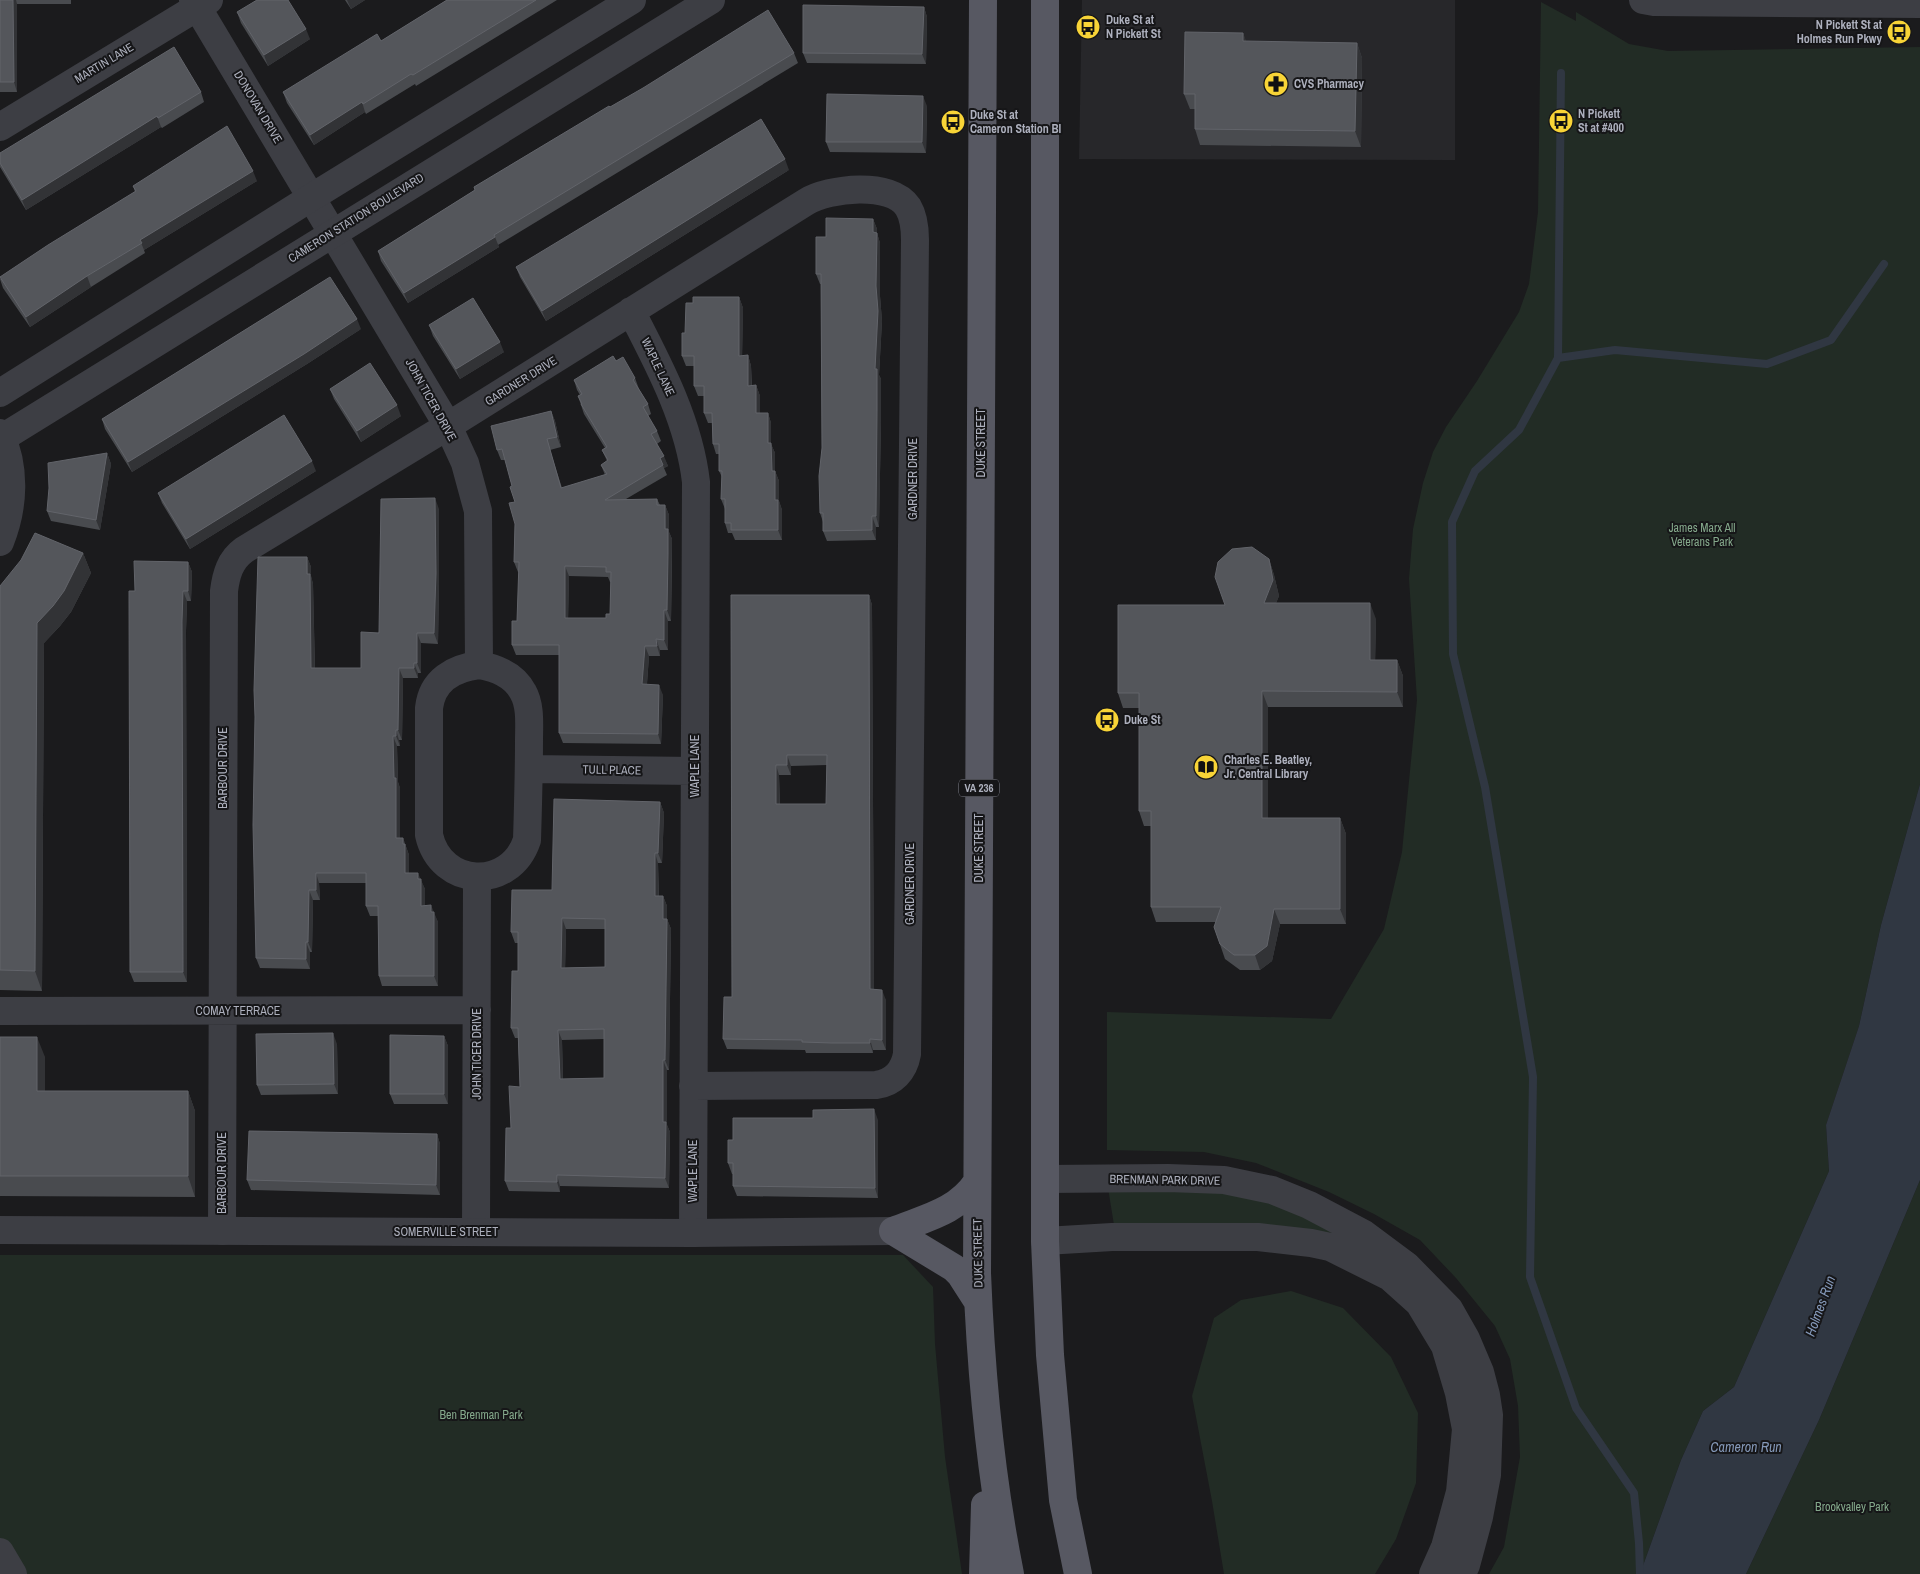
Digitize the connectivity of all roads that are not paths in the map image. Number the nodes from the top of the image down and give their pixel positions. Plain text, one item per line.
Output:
1 (632, 0) edge
2 (712, 0) edge
3 (983, 0) edge
4 (1045, 0) edge
5 (1643, 0) edge
6 (200, 2) edge
7 (1920, 4) edge
8 (0, 127) edge
9 (323, 215) junction
10 (631, 312) junction
11 (0, 393) edge
12 (448, 426) junction
13 (1, 436) edge
14 (0, 542) edge
15 (479, 665) junction
16 (529, 769) junction
17 (695, 771) junction
18 (477, 877) junction
19 (477, 1010) junction
20 (0, 1011) edge
21 (222, 1011) junction
22 (693, 1086) junction
23 (1045, 1179) junction
24 (977, 1182) junction
25 (0, 1230) edge
26 (222, 1231) junction
27 (893, 1231) junction
28 (476, 1232) junction
29 (692, 1233) junction
30 (1045, 1241) junction
31 (979, 1303) junction
32 (980, 1351) junction
33 (0, 1552) edge
34 (13, 1574) edge
35 (983, 1574) edge
36 (1010, 1574) edge
37 (1078, 1574) edge
38 (1433, 1574) edge
39 (1462, 1574) edge

1 - 9 street, CAMERON STATION BOULEVARD
2 - 9 street, CAMERON STATION BOULEVARD
3 - 24 main road, DUKE STREET / VA 236
4 - 23 main road
5 - 7 street
6 - 8 street, MARTIN LANE
6 - 9 street, DONOVAN DRIVE
9 - 11 street, CAMERON STATION BOULEVARD
9 - 12 street, JOHN TICER DRIVE
9 - 13 street, CAMERON STATION BOULEVARD
10 - 12 street, GARDNER DRIVE
10 - 17 street, WAPLE LANE
10 - 22 street, GARDNER DRIVE
12 - 15 street, JOHN TICER DRIVE
12 - 21 street, BARBOUR DRIVE
13 - 14 street, CAMERON STATION BOULEVARD
15 - 16 street
15 - 18 street
16 - 17 street, TULL PLACE
16 - 18 street
17 - 22 street, WAPLE LANE
18 - 19 street, JOHN TICER DRIVE
19 - 21 street, COMAY TERRACE
19 - 28 street, JOHN TICER DRIVE
20 - 21 street, COMAY TERRACE
21 - 26 street, BARBOUR DRIVE
22 - 29 street, WAPLE LANE
23 - 30 main road
23 - 39 street, BRENMAN PARK DRIVE
24 - 27 main road
24 - 31 main road, DUKE STREET / VA 236
25 - 26 street, SOMERVILLE STREET
26 - 28 street, SOMERVILLE STREET
27 - 29 street, SOMERVILLE STREET
27 - 31 main road
28 - 29 street, SOMERVILLE STREET
30 - 37 main road
30 - 38 street
31 - 32 main road, DUKE STREET / VA 236
32 - 35 main road
32 - 36 main road, DUKE STREET / VA 236
33 - 34 street

